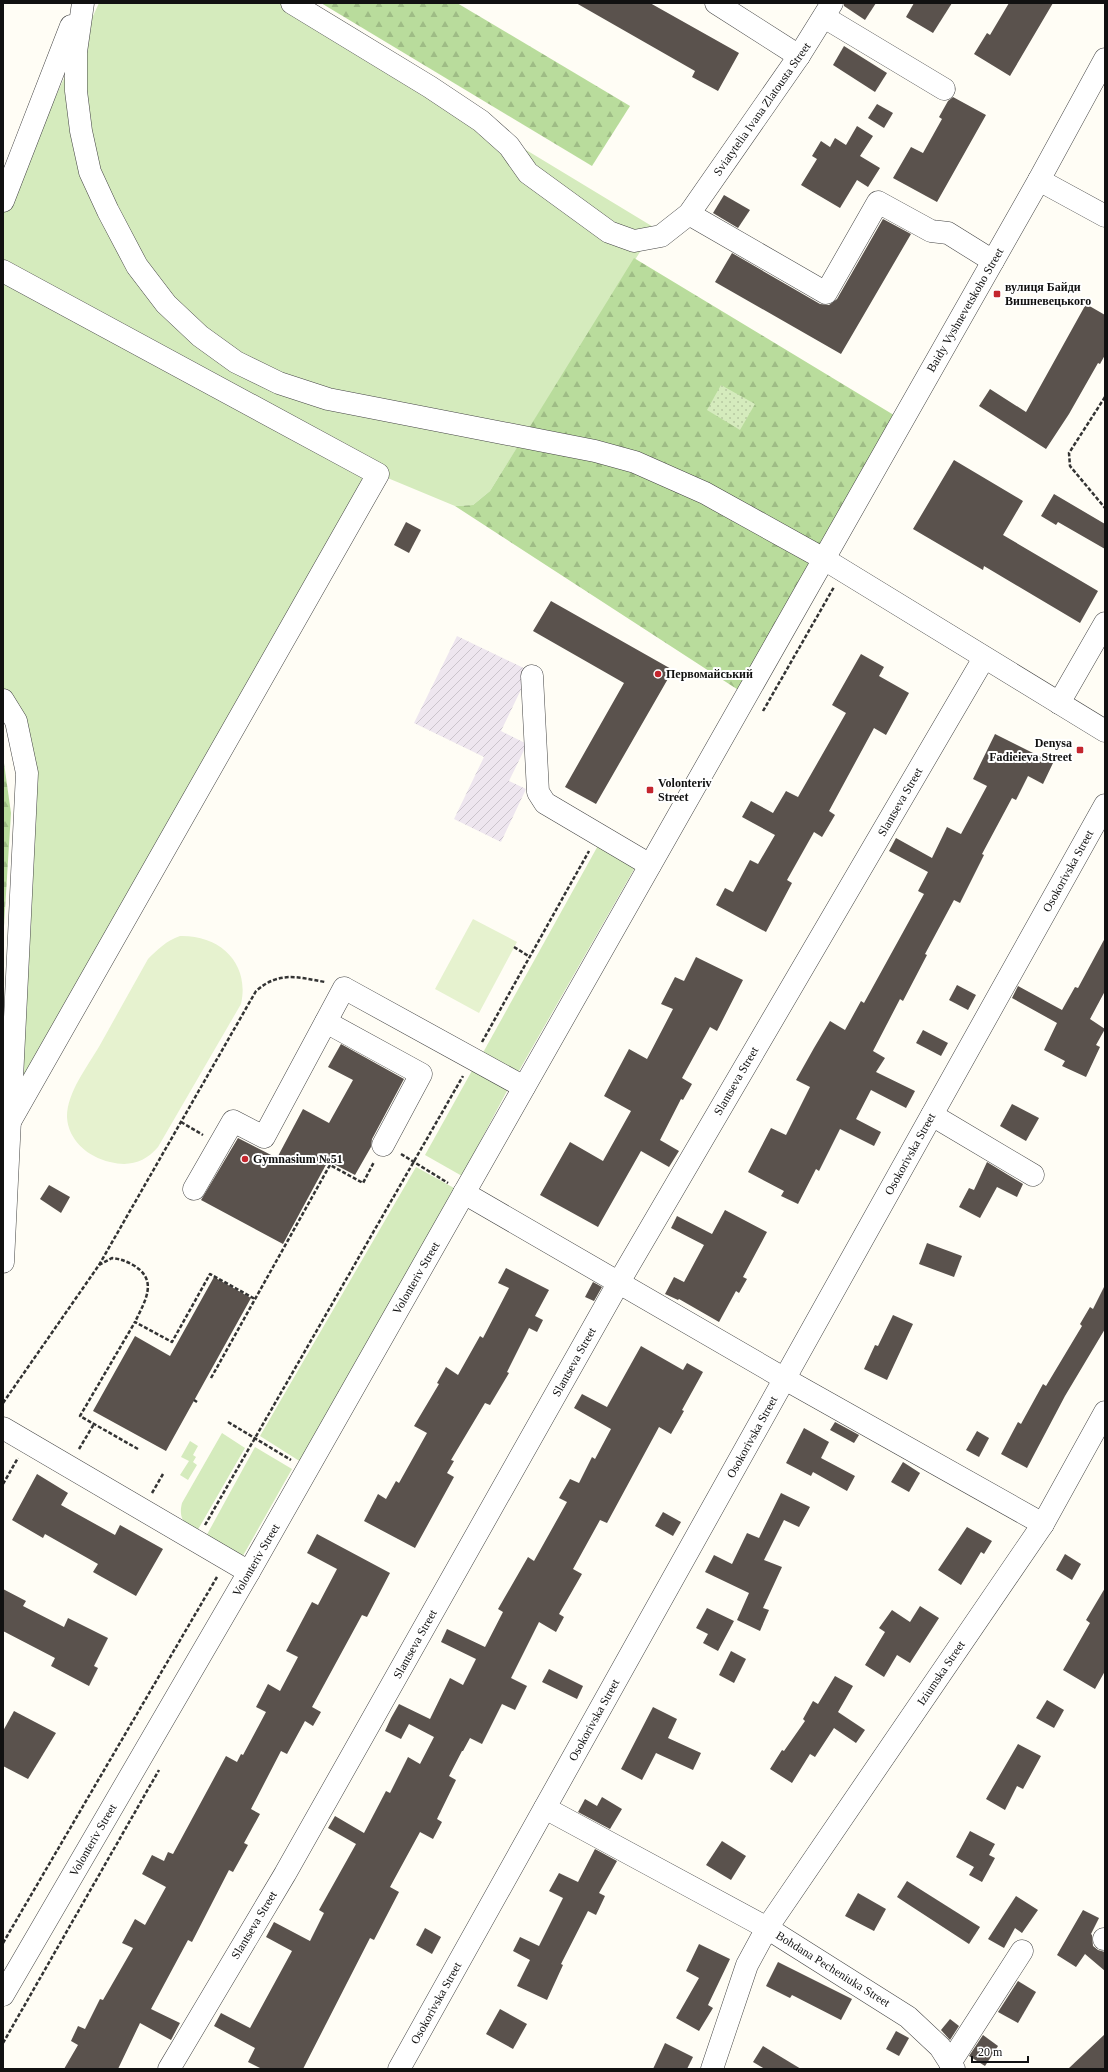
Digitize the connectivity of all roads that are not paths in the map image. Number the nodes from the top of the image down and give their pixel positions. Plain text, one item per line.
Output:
1 (82, 3) edge
2 (292, 3) edge
3 (716, 3) edge
4 (828, 10) edge
5 (799, 56) junction
6 (1105, 59) edge
7 (944, 89) dead end
8 (1039, 180) junction
9 (3, 201) edge
10 (689, 214) junction
11 (1105, 216) edge
12 (993, 261) junction
13 (3, 271) edge
14 (824, 559) junction
15 (1105, 623) edge
16 (984, 658) junction
17 (532, 676) dead end
18 (3, 700) edge
19 (1060, 704) junction
20 (1105, 731) edge
21 (1105, 805) edge
22 (650, 865) junction
23 (326, 1022) junction
24 (524, 1087) junction
25 (932, 1114) junction
26 (8, 1125) junction
27 (383, 1145) road end
28 (1033, 1175) dead end
29 (194, 1189) dead end
30 (464, 1193) junction
31 (3, 1262) edge
32 (619, 1282) junction
33 (785, 1379) junction
34 (1105, 1412) edge
35 (3, 1428) edge
36 (1042, 1524) junction
37 (249, 1572) junction
38 (545, 1808) junction
39 (767, 1928) junction
40 (1022, 1951) dead end
41 (3, 1995) edge
42 (952, 2066) edge
43 (169, 2069) edge
44 (399, 2069) edge
45 (712, 2069) edge

1 - 9 street
1 - 14 street
2 - 10 street, Sviatytelia Ivana Zlatousta Street
3 - 5 street
4 - 5 street, Sviatytelia Ivana Zlatousta Street
4 - 7 street
5 - 10 street, Sviatytelia Ivana Zlatousta Street
6 - 8 street, Baidy Vyshnevetskoho Street
8 - 11 street
8 - 12 street, Baidy Vyshnevetskoho Street
10 - 12 street
12 - 14 street, Baidy Vyshnevetskoho Street
13 - 26 street
14 - 16 street
14 - 22 street, Volonteriv Street
15 - 19 street
16 - 19 street
16 - 32 street, Slantseva Street
17 - 22 street
18 - 26 street
19 - 20 street
21 - 25 street, Osokorivska Street
22 - 24 street, Volonteriv Street
23 - 24 street
23 - 27 street
23 - 29 street
24 - 30 street, Volonteriv Street
25 - 28 street
25 - 33 street, Osokorivska Street
26 - 31 street
30 - 32 street
30 - 37 street, Volonteriv Street
32 - 33 street
32 - 43 street, Slantseva Street
33 - 36 street
33 - 38 street, Osokorivska Street
34 - 36 street, Iziumska Street
35 - 37 street
36 - 39 street, Iziumska Street
37 - 41 street, Volonteriv Street
38 - 39 street
38 - 44 street, Osokorivska Street
39 - 42 street, Bohdana Pecheniuka Street
39 - 45 street, Bohdana Pecheniuka Street
40 - 42 street

